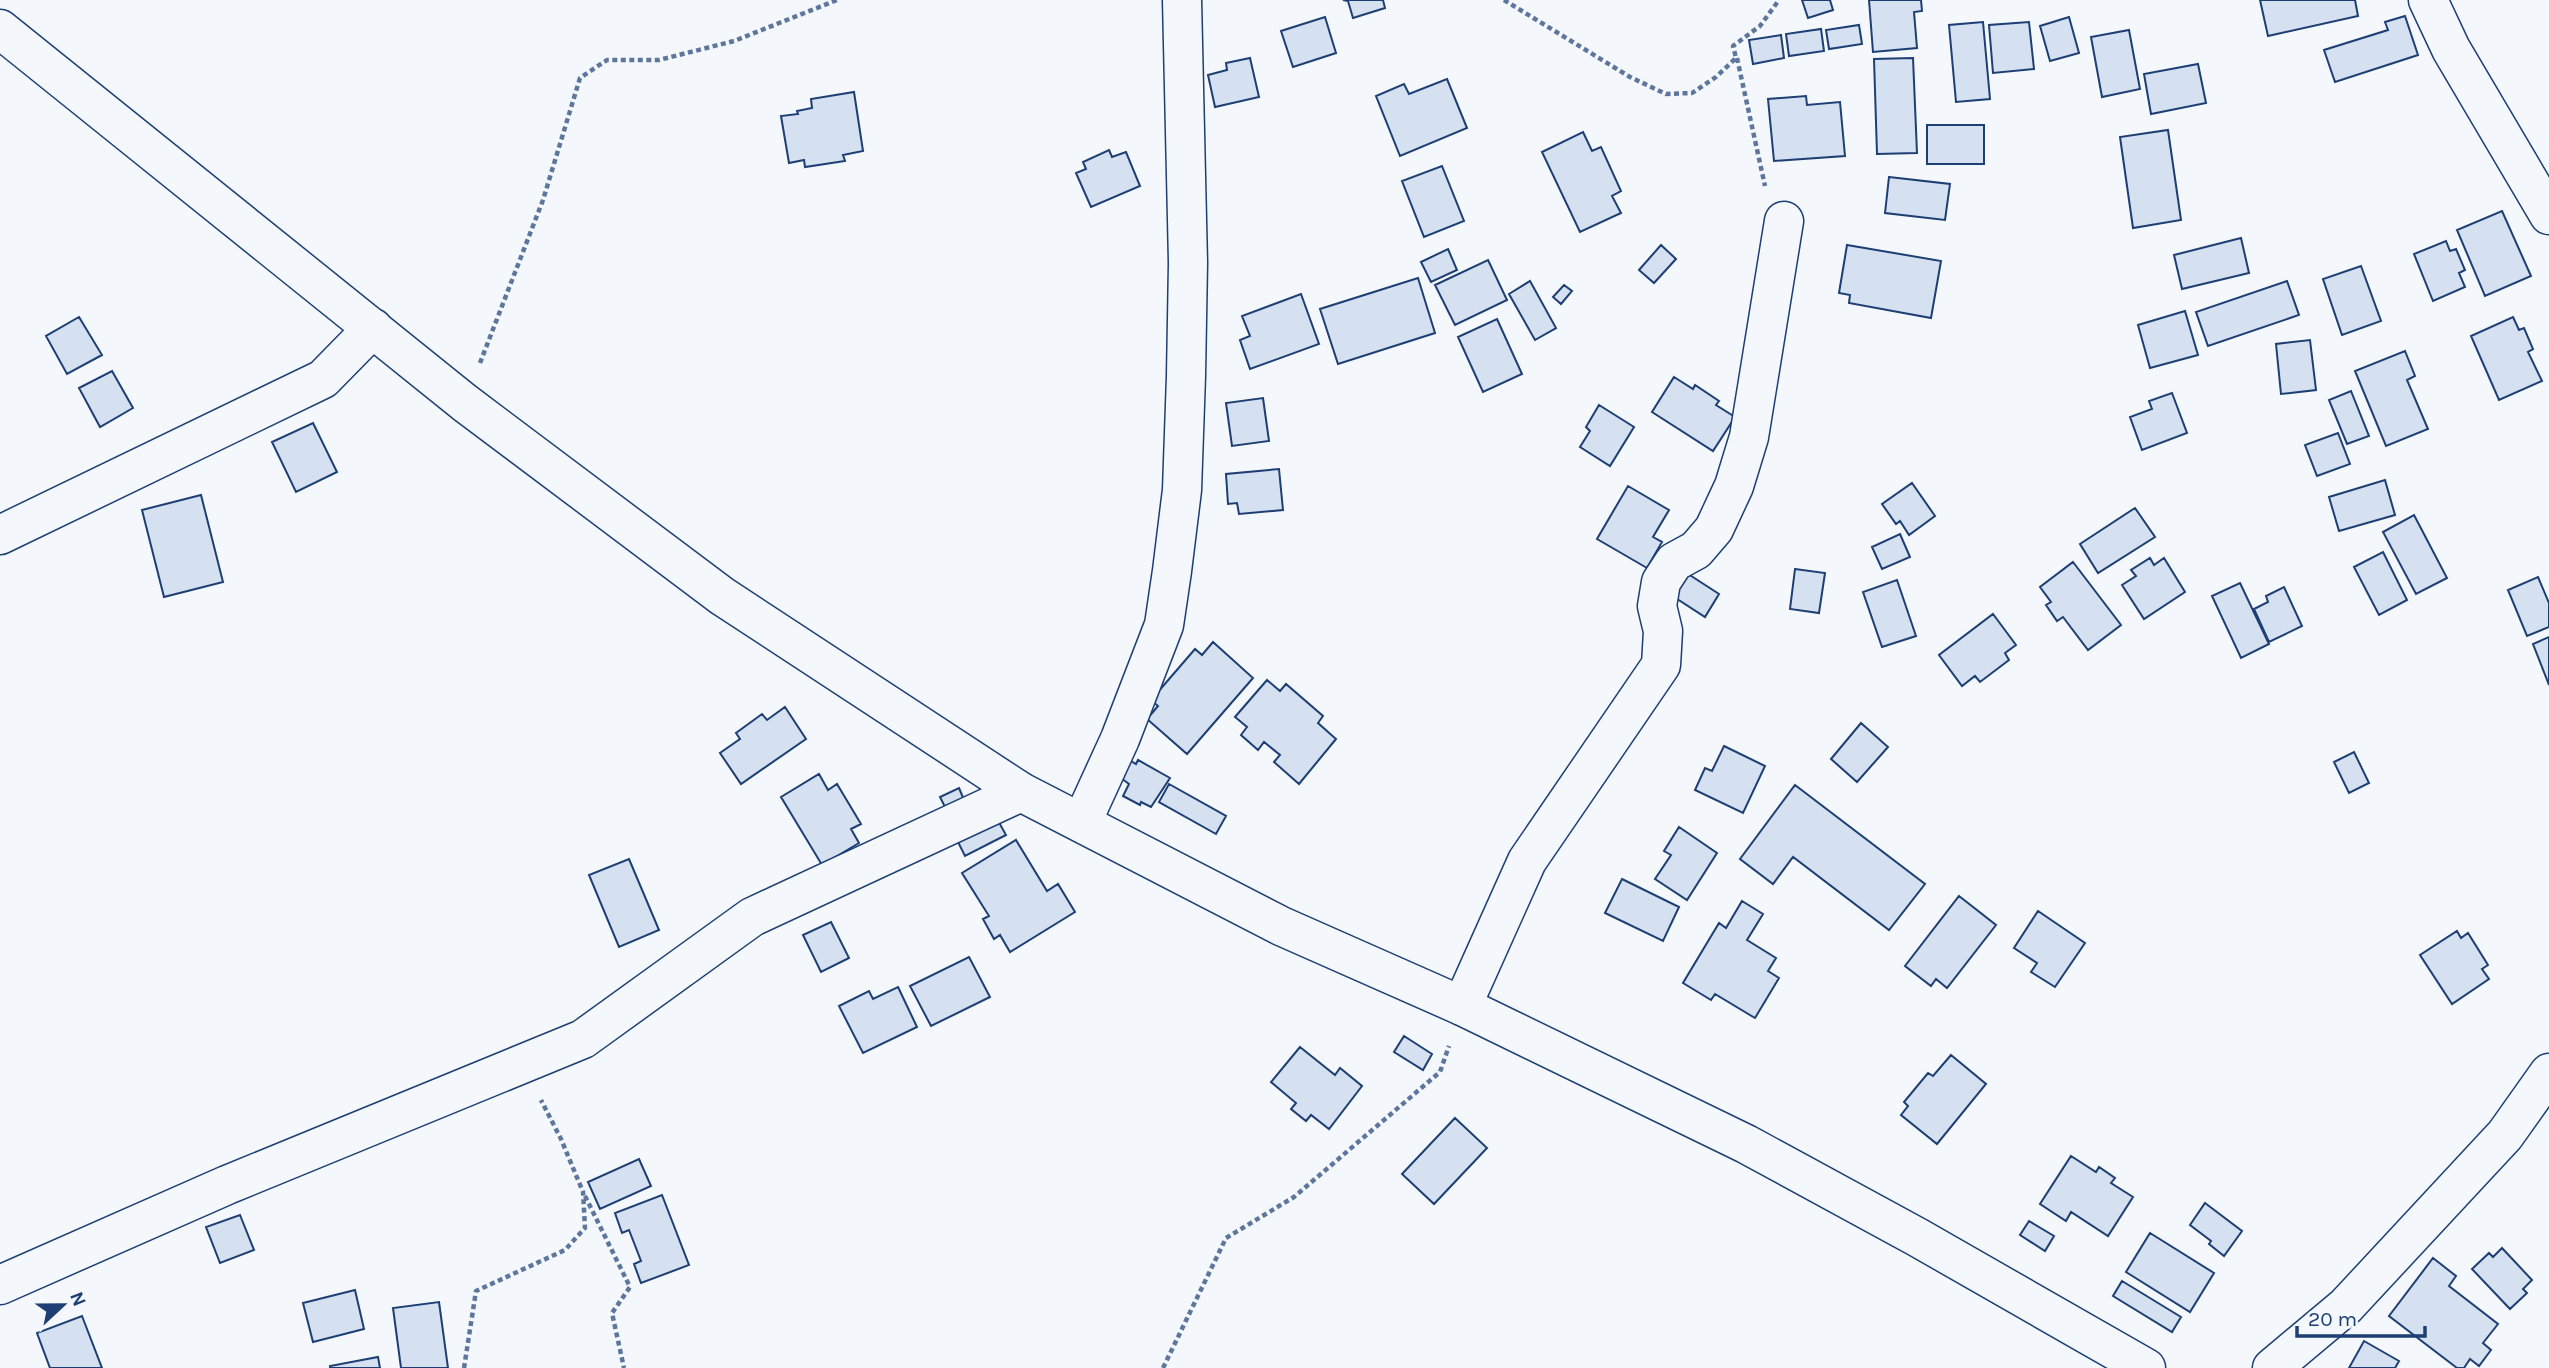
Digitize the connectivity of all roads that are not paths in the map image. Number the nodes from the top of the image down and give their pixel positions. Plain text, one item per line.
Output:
1 (1182, 0) edge
2 (2428, 0) edge
3 (0, 29) edge
4 (2549, 215) edge
5 (1784, 220) road end
6 (373, 328) junction
7 (0, 535) edge
8 (1021, 792) junction
9 (1082, 822) junction
10 (1462, 1006) junction
11 (2549, 1073) edge
12 (0, 1284) edge
13 (2146, 1368) edge
14 (2272, 1368) edge

1 - 9 street
2 - 4 street
3 - 6 street
5 - 10 street
6 - 7 street
6 - 8 street
8 - 9 street
8 - 12 street
9 - 10 street
10 - 13 street
11 - 14 street

